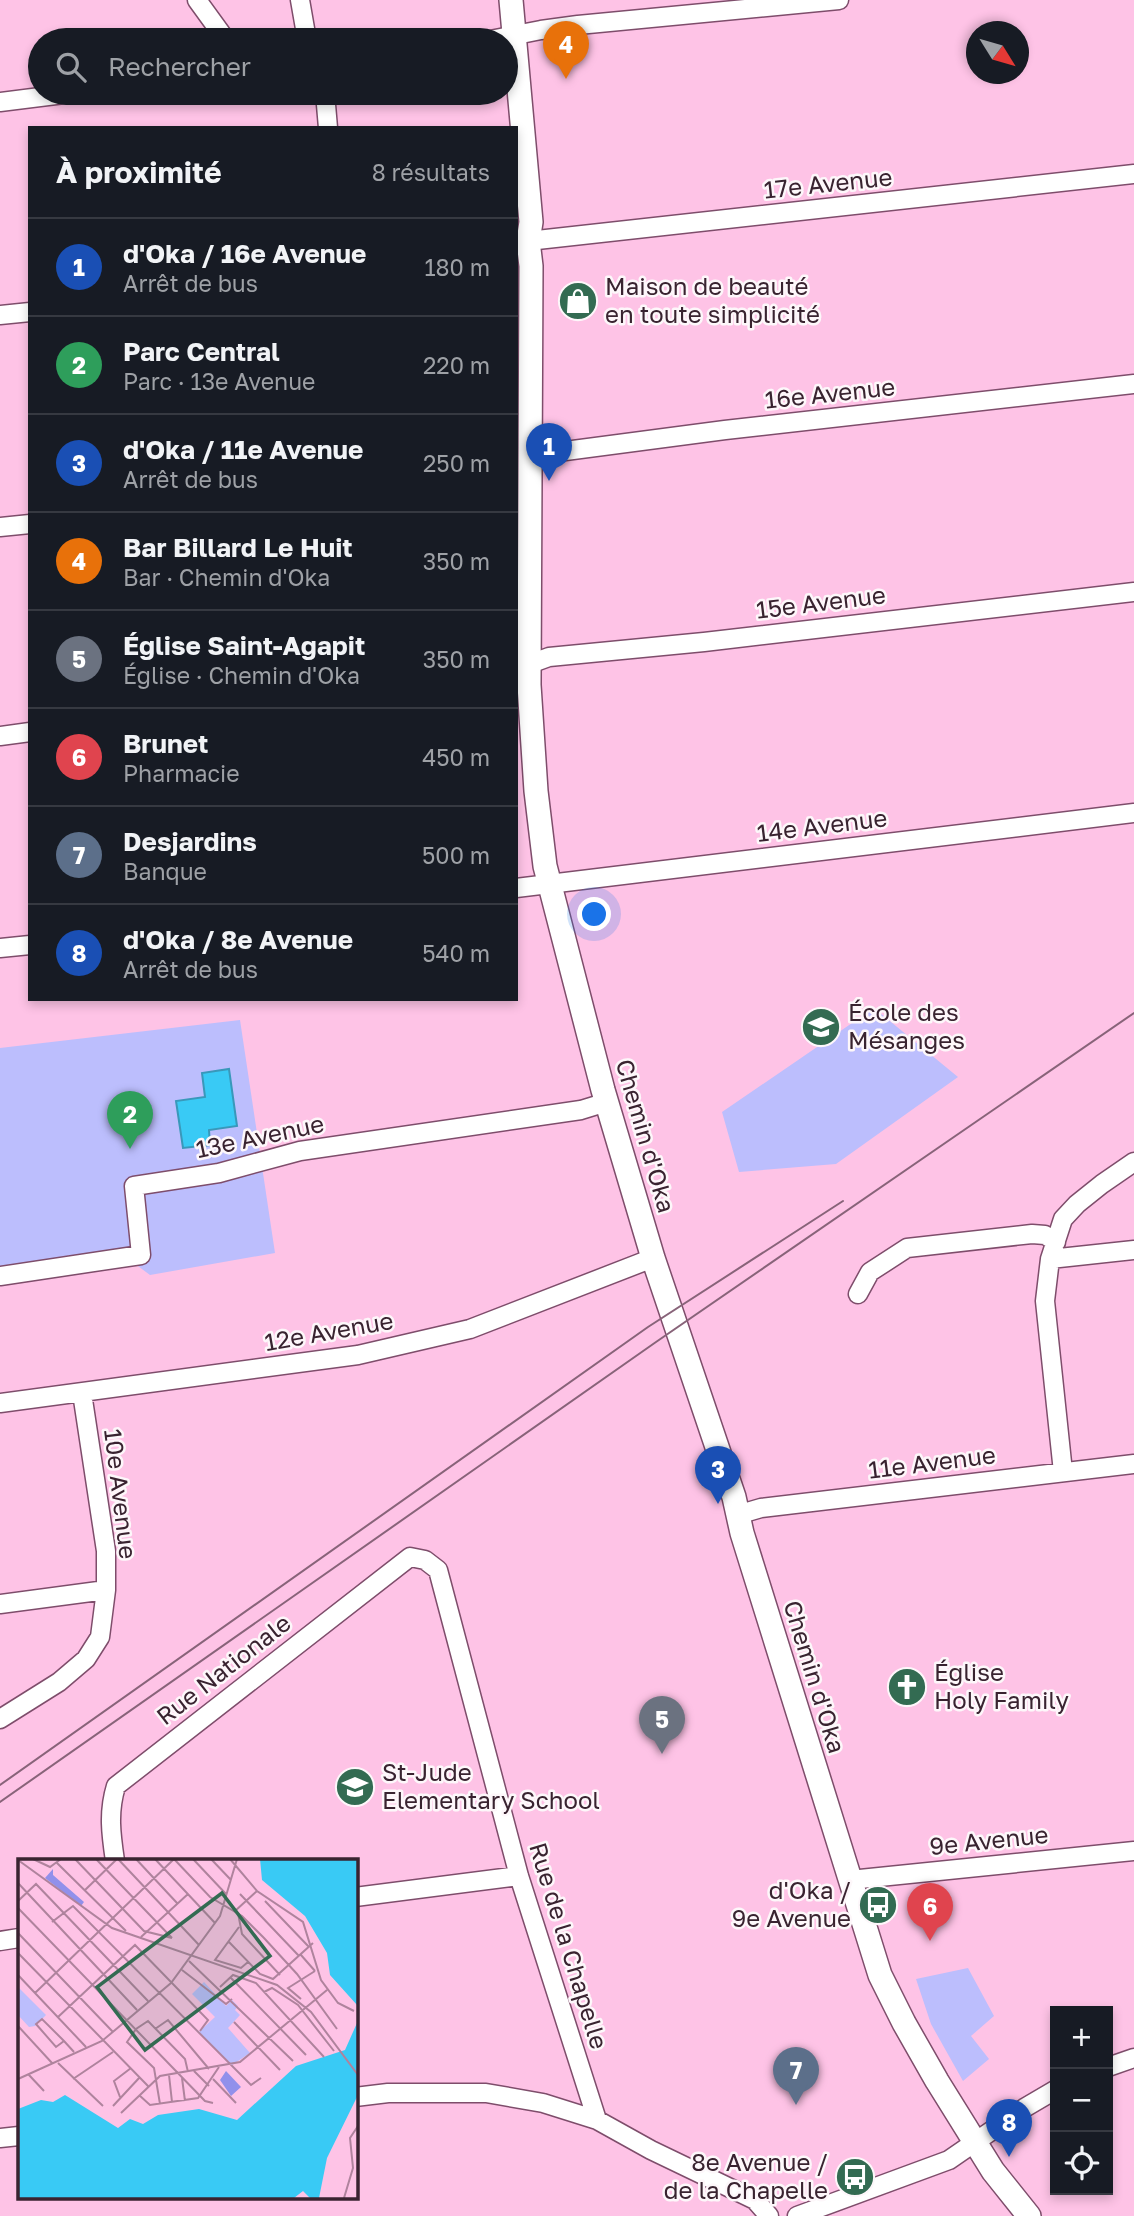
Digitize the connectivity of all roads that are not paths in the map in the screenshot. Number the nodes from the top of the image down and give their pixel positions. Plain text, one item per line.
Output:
1 (197, 0) edge
2 (300, 0) edge
3 (511, 0) edge
4 (839, 0) edge
5 (217, 28) edge
6 (305, 28) edge
7 (513, 28) edge
8 (518, 35) edge
9 (518, 80) edge
10 (28, 98) edge
11 (0, 102) edge
12 (326, 105) edge
13 (328, 126) edge
14 (1134, 174) edge
15 (528, 241) junction
16 (28, 312) edge
17 (0, 315) edge
18 (1134, 384) edge
19 (531, 453) junction
20 (28, 524) edge
21 (0, 527) edge
22 (1134, 592) edge
23 (523, 667) edge
24 (28, 732) edge
25 (0, 736) edge
26 (1134, 813) edge
27 (550, 884) junction
28 (518, 888) edge
29 (28, 944) edge
30 (0, 948) edge
31 (607, 1102) junction
32 (1134, 1162) edge
33 (1053, 1250) junction
34 (1134, 1250) edge
35 (653, 1258) junction
36 (0, 1276) edge
37 (858, 1294) dead end
38 (82, 1394) junction
39 (0, 1404) edge
40 (1134, 1464) edge
41 (1063, 1472) junction
42 (737, 1515) junction
43 (425, 1560) joint
44 (106, 1590) junction
45 (0, 1604) edge
46 (0, 1719) edge
47 (1134, 1851) edge
48 (115, 1859) edge
49 (519, 1876) junction
50 (850, 1880) junction
51 (357, 1897) edge
52 (18, 1938) edge
53 (0, 1941) edge
54 (1134, 2058) edge
55 (1113, 2065) edge
56 (1050, 2093) edge
57 (357, 2097) edge
58 (597, 2120) junction
59 (18, 2136) edge
60 (0, 2138) edge
61 (976, 2143) junction
62 (807, 2214) edge
63 (769, 2216) edge
64 (1029, 2216) edge

1 - 5 street
2 - 6 street
3 - 7 main road, Chemin d'Oka
4 - 8 street
9 - 15 main road, Chemin d'Oka
10 - 11 street
12 - 13 street
14 - 15 street, 17e Avenue
15 - 19 main road, Chemin d'Oka
16 - 17 street
18 - 19 street, 16e Avenue
19 - 23 main road, Chemin d'Oka
20 - 21 street
22 - 23 street, 15e Avenue
23 - 27 main road, Chemin d'Oka
24 - 25 street
26 - 27 street, 14e Avenue
27 - 28 street, 14e Avenue
27 - 31 main road, Chemin d'Oka
29 - 30 street
31 - 35 main road, Chemin d'Oka
31 - 36 street, 13e Avenue
32 - 33 street
33 - 34 street
33 - 37 street
33 - 41 street
35 - 38 street, 12e Avenue
35 - 42 main road, Chemin d'Oka
38 - 39 street, 12e Avenue
38 - 44 street, 10e Avenue
40 - 41 street, 11e Avenue
41 - 42 street, 11e Avenue
42 - 50 main road, Chemin d'Oka
43 - 48 street, Rue Nationale
43 - 49 street, Rue de la Chapelle
44 - 45 street
44 - 46 street, 10e Avenue
47 - 50 street, 9e Avenue
49 - 51 street
49 - 58 street, Rue de la Chapelle
50 - 61 main road, Chemin d'Oka
52 - 53 street
54 - 55 street
56 - 61 street
57 - 58 street
58 - 63 street
59 - 60 street
61 - 62 street
61 - 64 main road, Chemin d'Oka

